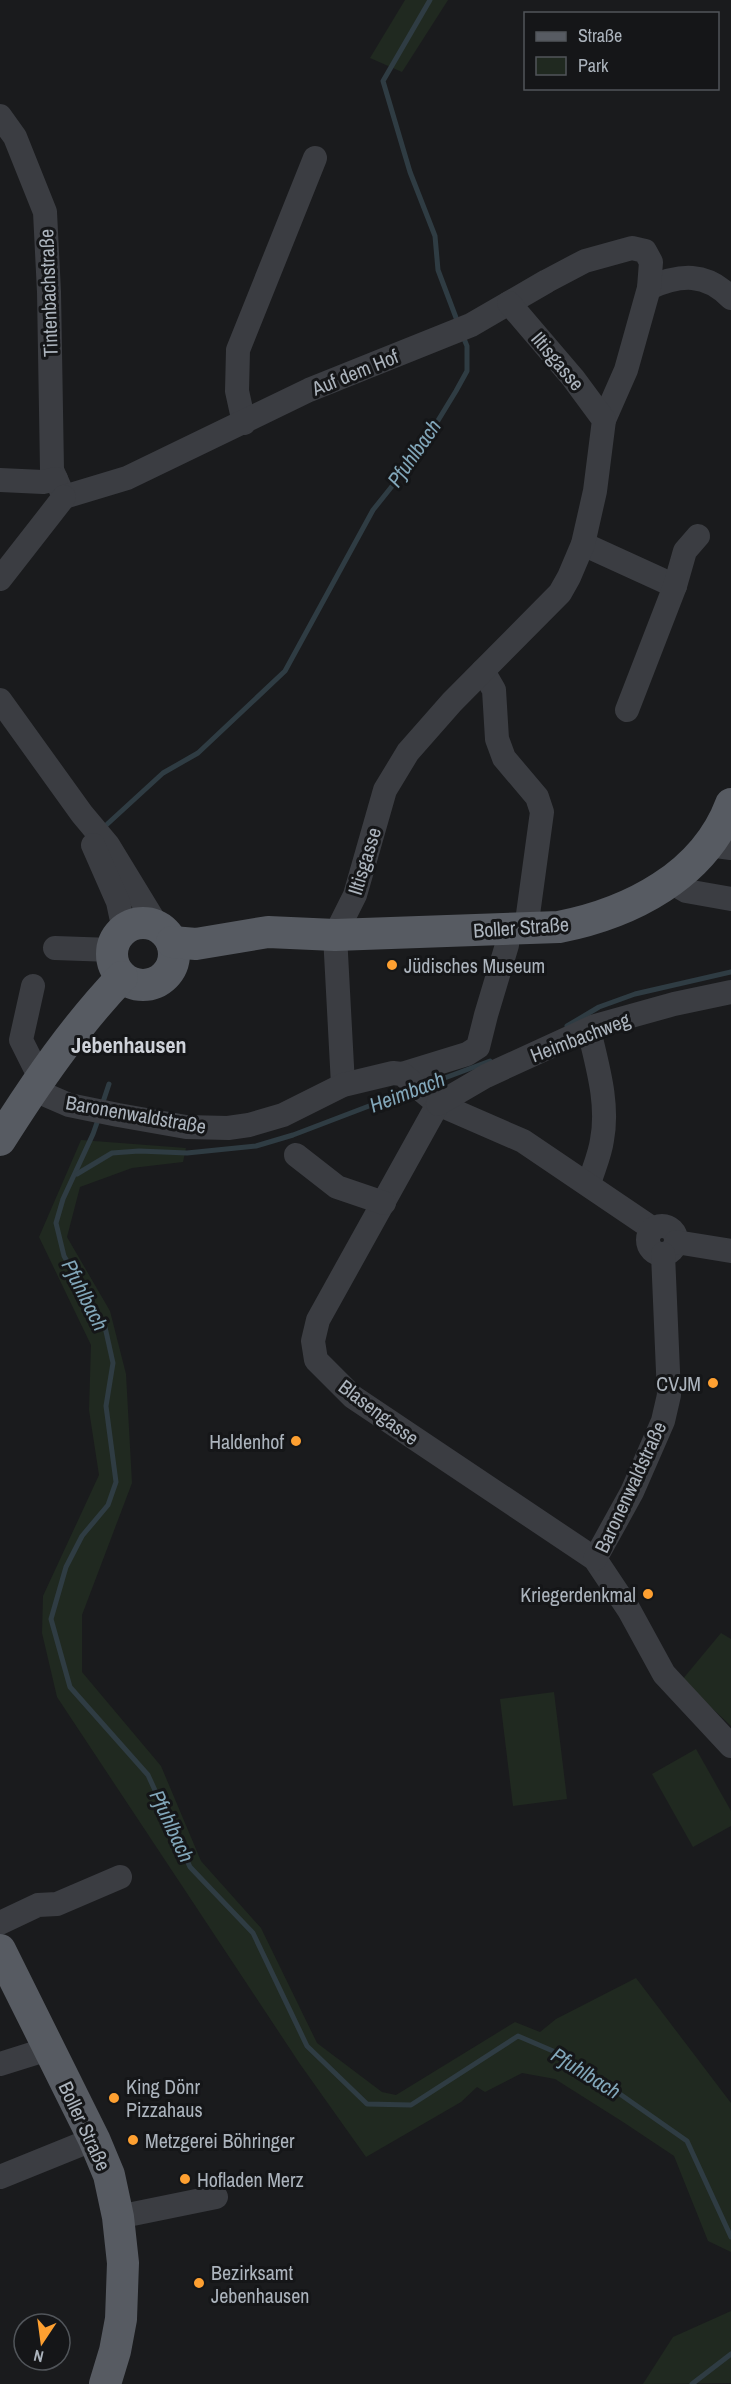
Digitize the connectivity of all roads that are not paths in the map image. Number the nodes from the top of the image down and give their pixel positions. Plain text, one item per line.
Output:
1 (0, 116) edge
2 (315, 158) dead end
3 (645, 251) joint
4 (649, 288) junction
5 (731, 298) edge
6 (509, 303) junction
7 (604, 420) junction
8 (244, 423) junction
9 (0, 480) edge
10 (60, 488) junction
11 (698, 536) dead end
12 (584, 544) junction
13 (0, 579) edge
14 (675, 586) junction
15 (483, 671) junction
16 (0, 700) edge
17 (627, 710) dead end
18 (731, 804) edge
19 (82, 814) junction
20 (720, 847) edge
21 (669, 881) junction
22 (731, 899) edge
23 (517, 929) junction
24 (165, 934) junction
25 (335, 935) junction
26 (55, 948) dead end
27 (120, 953) junction
28 (165, 976) junction
29 (33, 986) dead end
30 (731, 992) edge
31 (589, 1030) junction
32 (405, 1077) junction
33 (37, 1083) junction
34 (343, 1085) junction
35 (435, 1101) junction
36 (0, 1140) edge
37 (296, 1155) dead end
38 (589, 1184) junction
39 (384, 1203) junction
40 (669, 1248) junction
41 (731, 1251) edge
42 (595, 1559) junction
43 (731, 1746) edge
44 (120, 1876) dead end
45 (0, 1923) edge
46 (0, 1950) edge
47 (48, 2049) junction
48 (0, 2064) edge
49 (94, 2139) junction
50 (0, 2177) edge
51 (216, 2197) dead end
52 (118, 2217) junction
53 (105, 2384) edge

1 - 10 street, Tintenbachstraße
2 - 8 street
3 - 4 street, Iltisgasse
3 - 6 street, Auf dem Hof
4 - 5 street
4 - 7 street, Iltisgasse
6 - 7 street, Iltisgasse
6 - 8 street, Auf dem Hof
7 - 12 street, Iltisgasse
8 - 10 street, Auf dem Hof
9 - 10 street
10 - 13 street
11 - 14 street
12 - 14 street
12 - 15 street, Iltisgasse
14 - 17 street
15 - 23 street
15 - 25 street, Iltisgasse
16 - 19 street
18 - 20 main road, Boller Straße
19 - 24 street
19 - 27 street
20 - 21 main road, Boller Straße
21 - 22 street
21 - 23 main road, Boller Straße
23 - 25 main road, Boller Straße
23 - 32 street, Baronenwaldstraße
24 - 25 main road, Boller Straße
24 - 27 main road
24 - 28 main road
25 - 28 main road, Boller Straße
25 - 34 street, Iltisgasse
26 - 27 street
27 - 28 main road
27 - 33 main road
29 - 33 street
30 - 31 street, Heimbachweg
31 - 35 street, Heimbachweg
31 - 38 street
32 - 34 street, Baronenwaldstraße
32 - 35 street
33 - 34 street, Baronenwaldstraße
33 - 36 main road
35 - 38 street
35 - 39 street, Blasengasse
37 - 39 street
38 - 40 street
39 - 42 street, Blasengasse
40 - 41 street
40 - 42 street, Baronenwaldstraße
42 - 43 street, Baronenwaldstraße
44 - 45 street
46 - 47 main road, Boller Straße
47 - 48 street
47 - 49 main road, Boller Straße
49 - 50 street
49 - 52 main road, Boller Straße
51 - 52 street
52 - 53 main road, Boller Straße

